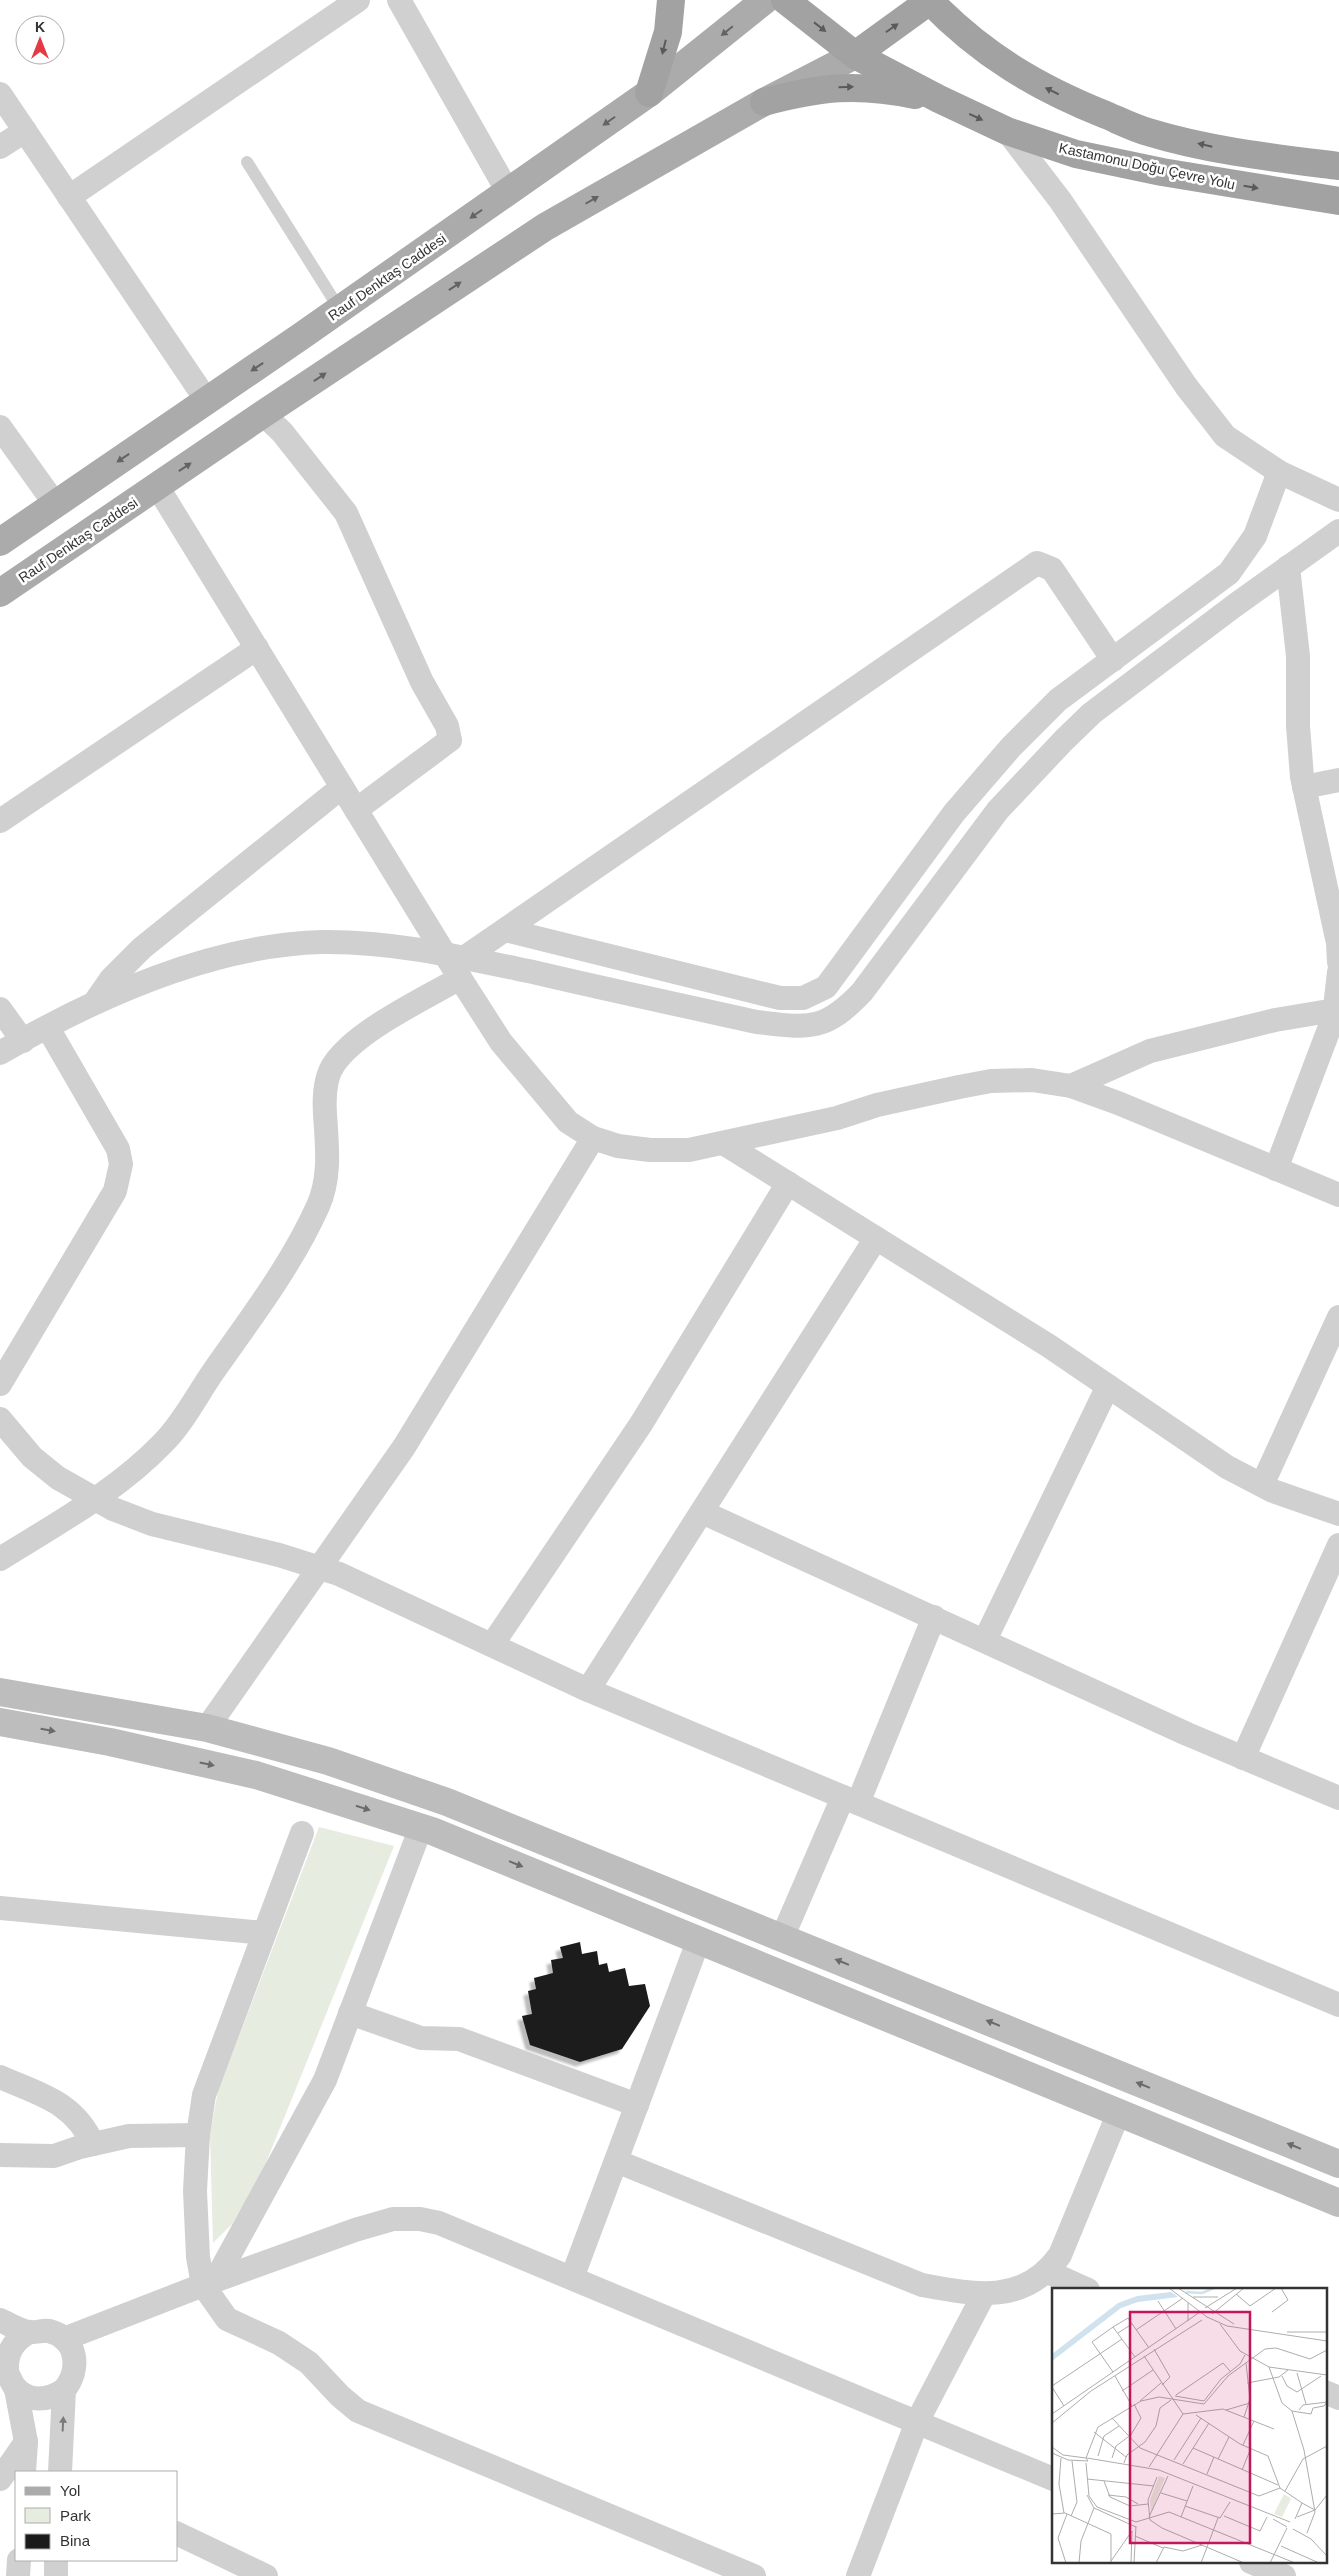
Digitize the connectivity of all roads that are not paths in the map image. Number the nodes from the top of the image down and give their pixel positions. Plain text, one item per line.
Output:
1 (358, 0) edge
2 (399, 0) edge
3 (671, 0) edge
4 (765, 0) edge
5 (785, 0) edge
6 (930, 0) edge
7 (855, 54) junction
8 (649, 93) junction
9 (0, 94) edge
10 (939, 100) junction
11 (764, 102) junction
12 (25, 131) junction
13 (1007, 131) junction
14 (0, 147) edge
15 (247, 162) dead end
16 (1339, 166) edge
17 (508, 192) junction
18 (70, 197) junction
19 (1339, 201) edge
20 (340, 310) junction
21 (207, 401) junction
22 (264, 414) junction
23 (0, 427) edge
24 (1279, 472) junction
25 (157, 486) junction
26 (1339, 500) edge
27 (55, 504) junction
28 (1339, 531) edge
29 (0, 542) edge
30 (1288, 567) junction
31 (0, 593) edge
32 (257, 648) junction
33 (1114, 660) junction
34 (1339, 780) edge
35 (342, 787) junction
36 (1304, 787) junction
37 (356, 810) junction
38 (0, 821) edge
39 (505, 930) junction
40 (1339, 962) edge
41 (456, 963) junction
42 (1339, 972) edge
43 (94, 1005) junction
44 (0, 1009) edge
45 (1335, 1010) junction
46 (48, 1028) junction
47 (22, 1041) junction
48 (0, 1053) edge
49 (1071, 1086) junction
50 (593, 1138) junction
51 (725, 1144) junction
52 (1276, 1168) junction
53 (788, 1183) junction
54 (1339, 1195) edge
55 (876, 1238) junction
56 (1339, 1317) edge
57 (0, 1384) edge
58 (1108, 1386) junction
59 (0, 1419) edge
60 (1262, 1486) junction
61 (94, 1500) junction
62 (702, 1512) junction
63 (1339, 1514) edge
64 (1339, 1545) edge
65 (0, 1559) edge
66 (319, 1568) junction
67 (934, 1617) junction
68 (985, 1640) junction
69 (492, 1645) junction
70 (588, 1690) junction
71 (0, 1692) edge
72 (0, 1722) edge
73 (207, 1728) junction
74 (1243, 1758) junction
75 (1339, 1798) edge
76 (850, 1800) junction
77 (421, 1827) junction
78 (302, 1833) dead end
79 (0, 1908) edge
80 (264, 1932) junction
81 (782, 1938) junction
82 (699, 1939) junction
83 (1339, 2004) edge
84 (350, 2013) junction
85 (0, 2077) edge
86 (637, 2105) junction
87 (1119, 2112) junction
88 (198, 2135) junction
89 (93, 2144) junction
90 (0, 2156) edge
91 (616, 2161) junction
92 (1339, 2164) edge
93 (1339, 2203) edge
94 (1048, 2272) junction
95 (572, 2278) junction
96 (209, 2283) junction
97 (1084, 2288) edge
98 (984, 2294) junction
99 (0, 2320) edge
100 (30, 2332) junction
101 (64, 2339) junction
102 (8, 2376) edge
103 (64, 2390) junction
104 (1326, 2392) edge
105 (1339, 2398) edge
106 (917, 2422) junction
107 (26, 2442) junction
108 (24, 2471) edge
109 (60, 2471) edge
110 (0, 2479) edge
111 (1052, 2479) edge
112 (178, 2534) edge
113 (19, 2561) edge
114 (56, 2561) edge
115 (1256, 2564) edge
116 (18, 2576) edge
117 (56, 2576) edge
118 (266, 2576) edge
119 (754, 2576) edge
120 (858, 2576) edge
121 (1284, 2576) edge

1 - 18 street
2 - 17 street
3 -> 8 highway
4 -> 8 main road, Rauf Denktaş Caddesi
5 -> 7 highway, Kastamonu Doğu Çevre Yolu
7 -> 6 highway
16 -> 6 highway
7 - 10 highway, Kastamonu Doğu Çevre Yolu
7 - 11 main road, Rauf Denktaş Caddesi
8 -> 17 main road, Rauf Denktaş Caddesi
9 - 12 street
11 -> 10 highway
10 -> 13 highway, Kastamonu Doğu Çevre Yolu
22 -> 11 main road, Rauf Denktaş Caddesi
12 - 14 street
12 - 18 street
13 -> 19 highway, Kastamonu Doğu Çevre Yolu
13 - 24 street
15 - 20 lane
17 -> 20 main road, Rauf Denktaş Caddesi
18 - 21 street
20 -> 21 main road, Rauf Denktaş Caddesi
21 -> 27 main road, Rauf Denktaş Caddesi
25 -> 22 main road, Rauf Denktaş Caddesi
22 - 37 street
23 - 27 street
24 - 26 street
24 - 33 street
25 - 31 main road, Rauf Denktaş Caddesi
25 - 32 street
27 - 29 main road, Rauf Denktaş Caddesi
28 - 30 street
30 - 36 street
30 - 41 street
32 - 35 street
32 - 38 street
33 - 39 street
33 - 39 street
34 - 36 street
35 - 37 street
35 - 43 street
36 - 40 street
37 - 41 street
39 - 41 street
41 - 43 street
41 - 50 street
41 - 61 street
42 - 45 street
43 - 46 street
44 - 47 street
45 - 49 street
45 - 52 street
46 - 47 street
46 - 57 street
47 - 48 street
49 - 51 street
49 - 52 street
50 - 51 street
50 - 66 street
51 - 53 street
52 - 54 street
53 - 55 street
53 - 69 street
55 - 58 street
55 - 62 street
56 - 60 street
58 - 60 street
58 - 68 street
59 - 61 street
60 - 63 street
61 - 65 street
61 - 66 street
62 - 67 street
62 - 70 street
64 - 74 street
66 - 69 street
66 - 73 street
67 - 68 street
67 - 76 street
68 - 74 street
69 - 70 street
70 - 76 street
71 - 73 main road
72 -> 77 main road
73 - 81 main road
74 - 75 street
76 - 81 street
76 - 83 street
77 -> 82 main road
77 - 84 street
78 - 80 street
79 - 80 street
80 - 88 street
92 -> 81 main road
82 - 86 street
82 - 87 main road
84 - 86 street
84 - 96 street
85 - 89 street
86 - 91 street
87 - 93 main road
87 - 94 street
88 - 89 street
88 - 96 street
89 - 90 street
91 - 95 street
91 - 98 street
94 - 97 street
94 - 98 street
95 - 96 street
95 - 106 street
96 - 101 street
96 - 119 street
98 - 106 street
99 - 100 street
100 - 101 street
100 - 102 street
101 - 103 street
102 - 103 street
102 - 107 street
109 -> 103 street
104 - 105 street
106 - 111 street
106 - 120 street
107 - 108 street
107 - 110 street
112 - 118 street
113 - 116 street
114 - 117 street
115 - 121 street

